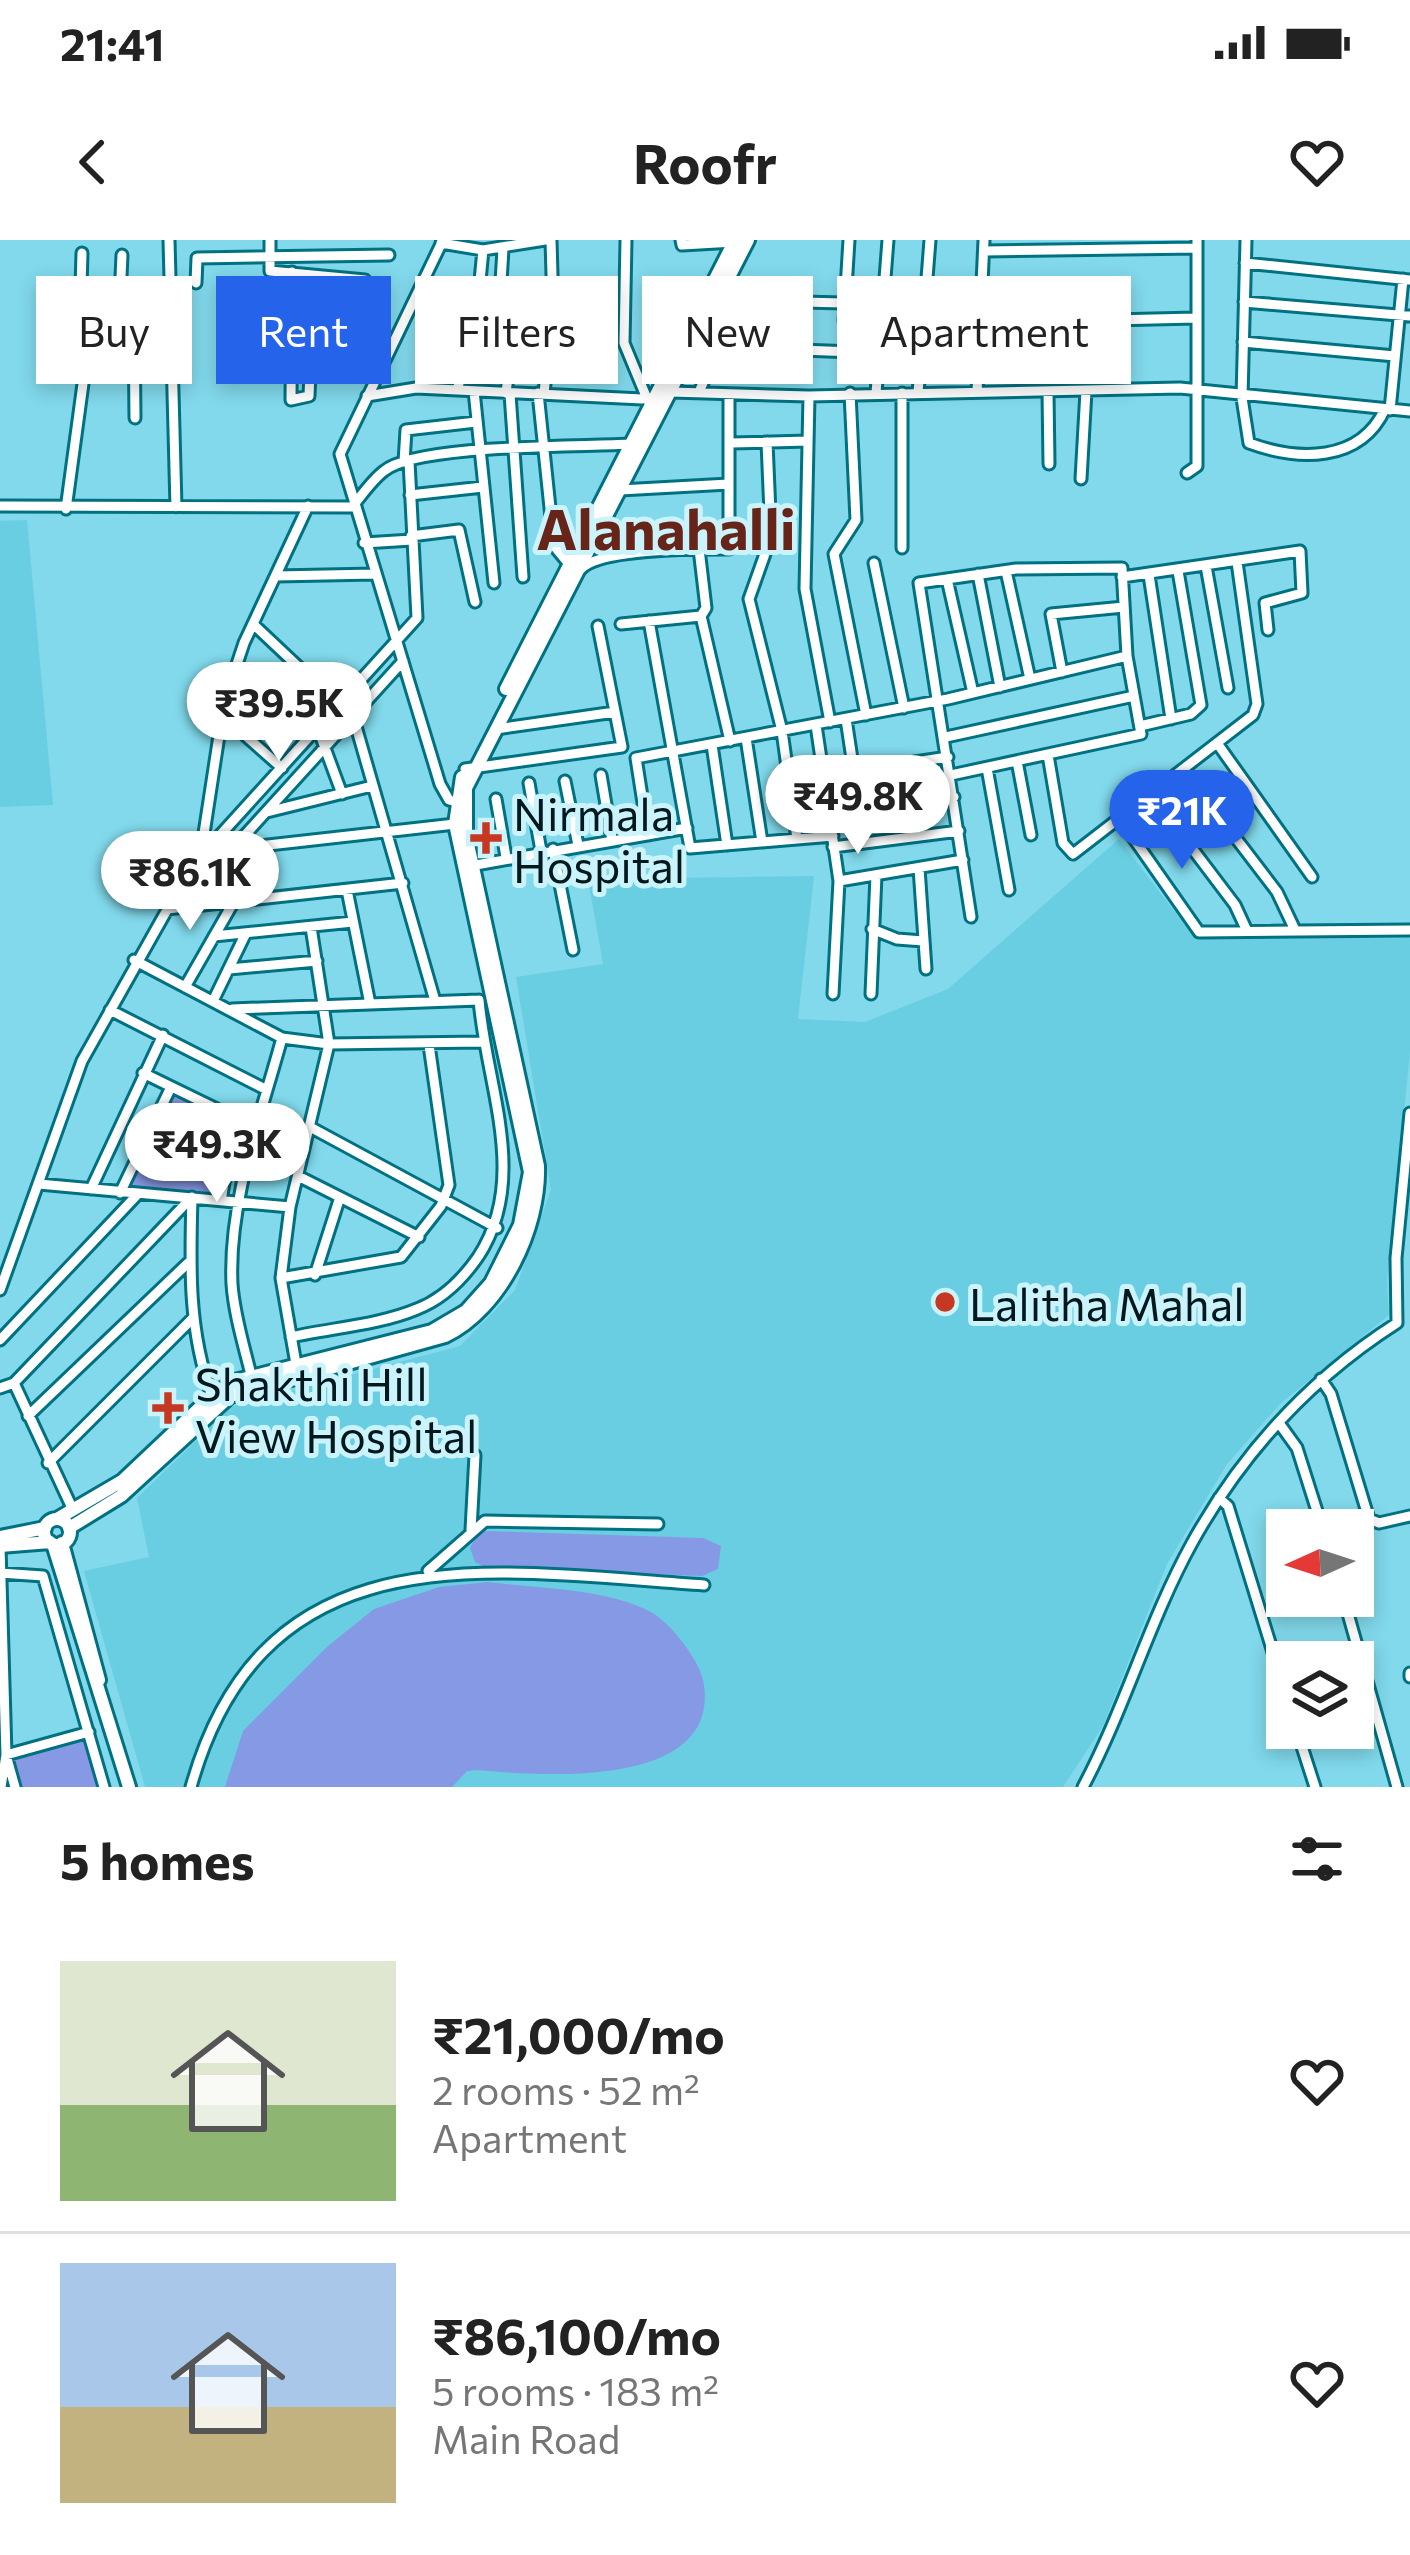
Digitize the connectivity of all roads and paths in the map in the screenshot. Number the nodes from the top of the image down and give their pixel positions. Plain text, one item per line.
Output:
1 (169, 240) edge
2 (270, 240) edge
3 (361, 240) edge
4 (548, 240) edge
5 (626, 240) edge
6 (682, 240) edge
7 (748, 240) edge
8 (849, 240) edge
9 (888, 240) edge
10 (929, 240) edge
11 (1246, 240) edge
12 (442, 241) edge
13 (735, 241) edge
14 (1197, 244) edge
15 (984, 246) edge
16 (503, 249) junction
17 (483, 250) junction
18 (82, 253) dead end
19 (361, 253) junction
20 (270, 254) junction
21 (122, 255) dead end
22 (389, 255) dead end
23 (1246, 263) junction
24 (292, 272) junction
25 (81, 276) edge
26 (121, 276) edge
27 (169, 276) edge
28 (292, 276) edge
29 (328, 276) edge
30 (730, 276) edge
31 (847, 276) edge
32 (885, 276) edge
33 (926, 276) edge
34 (982, 276) edge
35 (1406, 279) edge
36 (196, 283) dead end
37 (1244, 302) junction
38 (1397, 314) junction
39 (1410, 316) edge
40 (1196, 318) junction
41 (1131, 320) edge
42 (1243, 342) junction
43 (1395, 356) junction
44 (83, 384) edge
45 (135, 384) edge
46 (172, 384) edge
47 (291, 384) edge
48 (309, 384) edge
49 (674, 384) edge
50 (703, 384) edge
51 (877, 384) edge
52 (919, 384) edge
53 (977, 384) edge
54 (457, 390) junction
55 (1194, 390) junction
56 (475, 391) junction
57 (1085, 391) junction
58 (670, 392) junction
59 (699, 392) junction
60 (977, 392) junction
61 (1048, 392) junction
62 (508, 393) junction
63 (541, 393) junction
64 (850, 393) junction
65 (876, 393) junction
66 (902, 393) junction
67 (918, 393) junction
68 (730, 394) junction
69 (367, 396) junction
70 (809, 396) junction
71 (1242, 398) junction
72 (646, 401) junction
73 (1388, 410) junction
74 (1410, 411) edge
75 (135, 418) dead end
76 (476, 422) junction
77 (808, 441) junction
78 (767, 442) junction
79 (730, 443) junction
80 (629, 444) junction
81 (510, 447) junction
82 (543, 448) junction
83 (478, 452) junction
84 (406, 462) junction
85 (1049, 464) dead end
86 (1187, 473) dead end
87 (1081, 479) dead end
88 (728, 484) junction
89 (483, 487) junction
90 (620, 490) junction
91 (410, 495) junction
92 (0, 506) edge
93 (308, 506) junction
94 (176, 507) junction
95 (352, 507) junction
96 (66, 508) junction
97 (519, 531) junction
98 (489, 536) junction
99 (411, 538) junction
100 (364, 543) junction
101 (902, 548) dead end
102 (699, 549) junction
103 (1237, 562) junction
104 (874, 563) dead end
105 (573, 566) junction
106 (1206, 566) junction
107 (1006, 571) junction
108 (1178, 571) junction
109 (375, 574) junction
110 (978, 574) junction
111 (276, 575) junction
112 (1149, 575) junction
113 (523, 577) dead end
114 (1122, 578) junction
115 (947, 579) junction
116 (494, 583) dead end
117 (475, 602) dead end
118 (1124, 608) junction
119 (701, 616) junction
120 (649, 621) junction
121 (253, 624) junction
122 (621, 624) dead end
123 (598, 626) dead end
124 (1268, 630) dead end
125 (397, 640) junction
126 (1221, 648) junction
127 (1192, 655) junction
128 (1127, 656) junction
129 (403, 661) junction
130 (1062, 672) junction
131 (1030, 680) junction
132 (1000, 687) junction
133 (1228, 688) dead end
134 (973, 693) junction
135 (1134, 696) junction
136 (940, 700) junction
137 (339, 705) junction
138 (904, 708) junction
139 (615, 712) junction
140 (222, 715) junction
141 (866, 715) junction
142 (353, 716) junction
143 (846, 719) junction
144 (1171, 719) junction
145 (830, 722) junction
146 (816, 724) junction
147 (1140, 726) junction
148 (317, 729) junction
149 (494, 729) junction
150 (782, 731) junction
151 (946, 737) junction
152 (746, 738) junction
153 (730, 741) junction
154 (1217, 743) junction
155 (712, 745) junction
156 (325, 746) junction
157 (622, 747) junction
158 (673, 752) junction
159 (1048, 754) junction
160 (948, 757) junction
161 (636, 758) junction
162 (1017, 761) junction
163 (282, 768) junction
164 (986, 768) junction
165 (1183, 769) junction
166 (469, 770) junction
167 (855, 771) junction
168 (951, 775) junction
169 (601, 776) dead end
170 (566, 782) dead end
171 (529, 783) dead end
172 (372, 786) junction
173 (342, 794) junction
174 (1151, 794) junction
175 (954, 797) junction
176 (496, 799) dead end
177 (459, 804) junction
178 (860, 812) junction
179 (265, 813) junction
180 (1120, 819) junction
181 (454, 824) junction
182 (687, 829) junction
183 (959, 831) junction
184 (388, 833) junction
185 (648, 835) junction
186 (1031, 835) dead end
187 (797, 839) junction
188 (612, 840) junction
189 (833, 841) junction
190 (762, 842) junction
191 (858, 844) junction
192 (578, 845) junction
193 (727, 845) junction
194 (232, 849) junction
195 (547, 850) junction
196 (201, 853) junction
197 (506, 857) junction
198 (963, 860) junction
199 (469, 866) junction
200 (919, 868) junction
201 (876, 875) junction
202 (1312, 877) dead end
203 (839, 881) junction
204 (404, 883) junction
205 (346, 890) junction
206 (1009, 890) dead end
207 (170, 905) junction
208 (232, 905) junction
209 (971, 917) dead end
210 (353, 922) junction
211 (311, 927) junction
212 (872, 929) junction
213 (1295, 930) junction
214 (1410, 930) edge
215 (1247, 931) junction
216 (246, 933) junction
217 (214, 936) junction
218 (923, 940) junction
219 (573, 950) dead end
220 (134, 960) junction
221 (317, 961) junction
222 (229, 969) junction
223 (926, 969) dead end
224 (185, 987) junction
225 (833, 994) dead end
226 (871, 994) dead end
227 (496, 998) junction
228 (478, 1000) junction
229 (213, 1001) junction
230 (435, 1001) junction
231 (370, 1004) junction
232 (326, 1005) junction
233 (227, 1009) junction
234 (110, 1010) junction
235 (163, 1035) junction
236 (281, 1038) junction
237 (482, 1042) junction
238 (329, 1044) junction
239 (429, 1045) junction
240 (143, 1073) junction
241 (171, 1087) junction
242 (267, 1090) junction
243 (1410, 1113) edge
244 (235, 1117) junction
245 (310, 1127) junction
246 (258, 1129) junction
247 (298, 1176) junction
248 (39, 1184) junction
249 (92, 1189) junction
250 (120, 1193) junction
251 (137, 1195) junction
252 (192, 1197) junction
253 (444, 1198) junction
254 (339, 1200) junction
255 (221, 1201) junction
256 (240, 1204) junction
257 (290, 1207) junction
258 (497, 1228) junction
259 (418, 1237) junction
260 (1410, 1256) edge
261 (1396, 1258) junction
262 (188, 1263) junction
263 (315, 1275) junction
264 (281, 1278) junction
265 (0, 1290) edge
266 (194, 1317) junction
267 (291, 1336) junction
268 (0, 1340) edge
269 (296, 1364) junction
270 (251, 1376) junction
271 (1321, 1379) junction
272 (14, 1382) junction
273 (0, 1388) edge
274 (212, 1396) junction
275 (28, 1416) junction
276 (192, 1421) junction
277 (1279, 1424) junction
278 (475, 1455) dead end
279 (48, 1463) junction
280 (1220, 1498) junction
281 (1316, 1509) edge
282 (74, 1510) junction
283 (88, 1516) junction
284 (1410, 1516) edge
285 (51, 1523) junction
286 (658, 1524) dead end
287 (69, 1528) junction
288 (471, 1530) junction
289 (0, 1542) edge
290 (55, 1543) junction
291 (25, 1544) junction
292 (66, 1569) junction
293 (0, 1573) edge
294 (418, 1576) junction
295 (704, 1585) dead end
296 (1349, 1617) edge
297 (1269, 1641) edge
298 (89, 1732) junction
299 (1303, 1749) edge
300 (6, 1755) junction
301 (0, 1783) edge
302 (15, 1787) edge
303 (104, 1787) edge
304 (129, 1787) edge
305 (191, 1787) edge
306 (1083, 1787) edge
307 (1315, 1787) edge
308 (1397, 1787) edge

1 - 27 street
2 - 20 street
3 - 19 street
4 - 16 street
4 - 63 street
5 - 72 street
6 - 13 street
7 - 30 main road
8 - 31 street
9 - 32 street
10 - 33 street
11 - 23 street
12 - 17 street
12 - 69 street
13 - 72 main road
14 - 15 street
14 - 40 street
15 - 34 street
16 - 17 street
16 - 62 street
17 - 54 street
18 - 25 street
19 - 20 street
19 - 22 street
20 - 24 street
20 - 36 street
21 - 26 street
23 - 35 street
23 - 37 street
24 - 28 street
24 - 29 street
35 - 38 street
37 - 38 street
37 - 42 street
38 - 39 street
38 - 43 street
40 - 41 street
40 - 55 street
42 - 43 street
42 - 71 street
43 - 73 street
44 - 96 street
45 - 75 street
46 - 94 street
47 - 48 street
49 - 58 main road
50 - 59 street
51 - 65 street
52 - 67 street
53 - 60 street
54 - 56 street
54 - 69 street
55 - 57 street
55 - 71 street
55 - 86 street
56 - 62 street
56 - 76 street
57 - 61 street
57 - 87 street
58 - 59 street
58 - 90 main road
59 - 68 street
60 - 61 street
60 - 67 street
61 - 85 street
62 - 63 street
62 - 81 street
63 - 72 street
63 - 82 street
64 - 65 street
64 - 70 street
64 - 141 street
65 - 66 street
66 - 67 street
66 - 101 street
68 - 70 street
68 - 79 street
69 - 95 street
70 - 77 street
71 - 73 street
71 - 73 street
72 - 80 main road
73 - 74 street
76 - 83 street
76 - 84 street
77 - 78 street
77 - 145 street
78 - 79 street
78 - 150 street
79 - 88 street
80 - 82 street
80 - 105 main road
81 - 82 street
81 - 83 street
81 - 97 street
82 - 105 street
83 - 84 street
83 - 89 street
84 - 91 street
84 - 95 street
88 - 90 street
88 - 102 street
89 - 91 street
89 - 98 street
90 - 105 main road
91 - 99 street
92 - 96 street
93 - 94 street
93 - 95 street
93 - 111 street
94 - 96 street
95 - 100 street
97 - 98 street
97 - 113 street
98 - 116 street
99 - 100 street
99 - 117 street
99 - 125 street
100 - 109 street
102 - 105 street
102 - 119 street
103 - 106 street
103 - 124 street
103 - 154 street
104 - 138 street
105 - 149 main road
105 - 166 main road
106 - 108 street
106 - 126 street
107 - 110 street
107 - 114 street
107 - 131 street
108 - 112 street
108 - 127 street
109 - 111 street
109 - 125 street
110 - 115 street
110 - 132 street
111 - 121 street
112 - 114 street
112 - 144 street
114 - 118 street
115 - 134 street
115 - 136 street
118 - 128 street
118 - 130 street
119 - 120 street
119 - 153 street
120 - 122 street
120 - 158 street
121 - 137 street
121 - 140 street
123 - 139 street
125 - 129 street
125 - 137 street
126 - 127 street
126 - 133 street
127 - 144 street
128 - 130 street
128 - 135 street
129 - 142 street
129 - 177 street
130 - 131 street
131 - 132 street
132 - 134 street
134 - 136 street
135 - 147 street
135 - 151 street
136 - 138 street
136 - 151 street
137 - 148 street
138 - 141 street
139 - 149 street
139 - 157 street
140 - 163 street
140 - 196 street
141 - 143 street
142 - 156 street
142 - 172 street
143 - 145 street
143 - 167 street
144 - 147 street
145 - 146 street
146 - 150 street
146 - 189 street
147 - 159 street
148 - 156 street
148 - 163 street
149 - 166 main road
150 - 152 street
150 - 187 street
151 - 160 street
152 - 153 street
152 - 190 street
153 - 155 street
154 - 165 street
154 - 202 street
155 - 158 street
155 - 193 street
156 - 173 street
156 - 179 street
157 - 161 street
157 - 166 street
158 - 161 street
158 - 182 street
159 - 162 street
159 - 180 street
160 - 167 street
160 - 168 street
161 - 185 street
162 - 164 street
162 - 186 street
163 - 196 street
164 - 168 street
164 - 206 street
165 - 174 street
165 - 213 street
166 - 177 main road
167 - 178 street
168 - 175 street
169 - 188 street
170 - 192 street
171 - 195 street
172 - 173 street
172 - 184 street
173 - 179 street
174 - 180 street
174 - 215 street
175 - 178 street
175 - 183 street
176 - 197 street
177 - 181 main road
177 - 199 main road
178 - 191 street
179 - 194 street
180 - 215 street
181 - 184 street
181 - 199 main road
182 - 185 street
182 - 193 street
183 - 191 street
183 - 198 street
184 - 194 street
184 - 204 street
185 - 188 street
187 - 189 street
187 - 190 street
188 - 192 street
189 - 191 street
189 - 203 street
190 - 193 street
192 - 195 street
194 - 207 street
195 - 197 street
195 - 219 street
196 - 207 street
197 - 199 street
198 - 200 street
198 - 209 street
199 - 227 main road
199 - 276 main road
200 - 201 street
200 - 218 street
201 - 203 street
201 - 212 street
203 - 225 street
204 - 205 street
204 - 230 street
205 - 208 street
205 - 210 street
207 - 208 street
207 - 220 street
208 - 217 street
210 - 211 street
210 - 231 street
211 - 216 street
211 - 221 street
212 - 218 street
212 - 226 street
213 - 214 street
213 - 215 street
216 - 217 street
216 - 222 street
217 - 224 street
218 - 223 street
220 - 224 street
220 - 234 street
221 - 222 street
221 - 232 street
222 - 229 street
224 - 229 street
227 - 228 street
227 - 269 main road
228 - 230 street
228 - 237 street
229 - 233 street
230 - 231 street
231 - 232 street
232 - 233 street
232 - 238 street
233 - 236 street
234 - 235 street
234 - 248 street
235 - 240 street
235 - 242 street
236 - 238 street
236 - 242 street
237 - 239 street
237 - 258 street
238 - 239 street
238 - 245 street
239 - 253 street
240 - 241 street
240 - 249 street
241 - 244 street
241 - 250 street
242 - 246 street
243 - 261 street
244 - 246 street
244 - 255 street
245 - 247 street
245 - 253 street
246 - 256 street
247 - 254 street
247 - 257 street
248 - 249 street
248 - 265 street
249 - 250 street
250 - 251 street
251 - 252 street
251 - 268 street
252 - 255 street
252 - 262 street
252 - 272 street
253 - 258 street
253 - 259 street
254 - 259 street
254 - 263 street
255 - 256 street
256 - 257 street
256 - 270 street
257 - 264 street
258 - 267 street
259 - 263 street
260 - 261 street
261 - 271 street
262 - 266 street
262 - 275 street
263 - 264 street
264 - 267 street
266 - 274 street
266 - 279 street
267 - 269 street
269 - 270 main road
270 - 274 main road
271 - 277 street
271 - 284 street
272 - 273 street
272 - 275 street
274 - 276 main road
275 - 279 street
276 - 282 main road
276 - 283 main road
277 - 280 street
277 - 281 street
278 - 288 street
279 - 282 street
280 - 297 street
280 - 306 street
282 - 285 main road
283 - 287 main road
283 - 292 main road
285 - 287 main road
285 - 289 main road
285 - 290 main road
286 - 288 street
287 - 290 main road
288 - 294 street
289 - 291 main road
289 - 293 street
290 - 291 main road
290 - 292 main road
291 - 292 main road
292 - 304 main road
293 - 298 street
293 - 300 street
294 - 295 street
294 - 305 street
296 - 308 street
298 - 300 street
298 - 303 street
299 - 307 street
300 - 301 street
300 - 302 street

